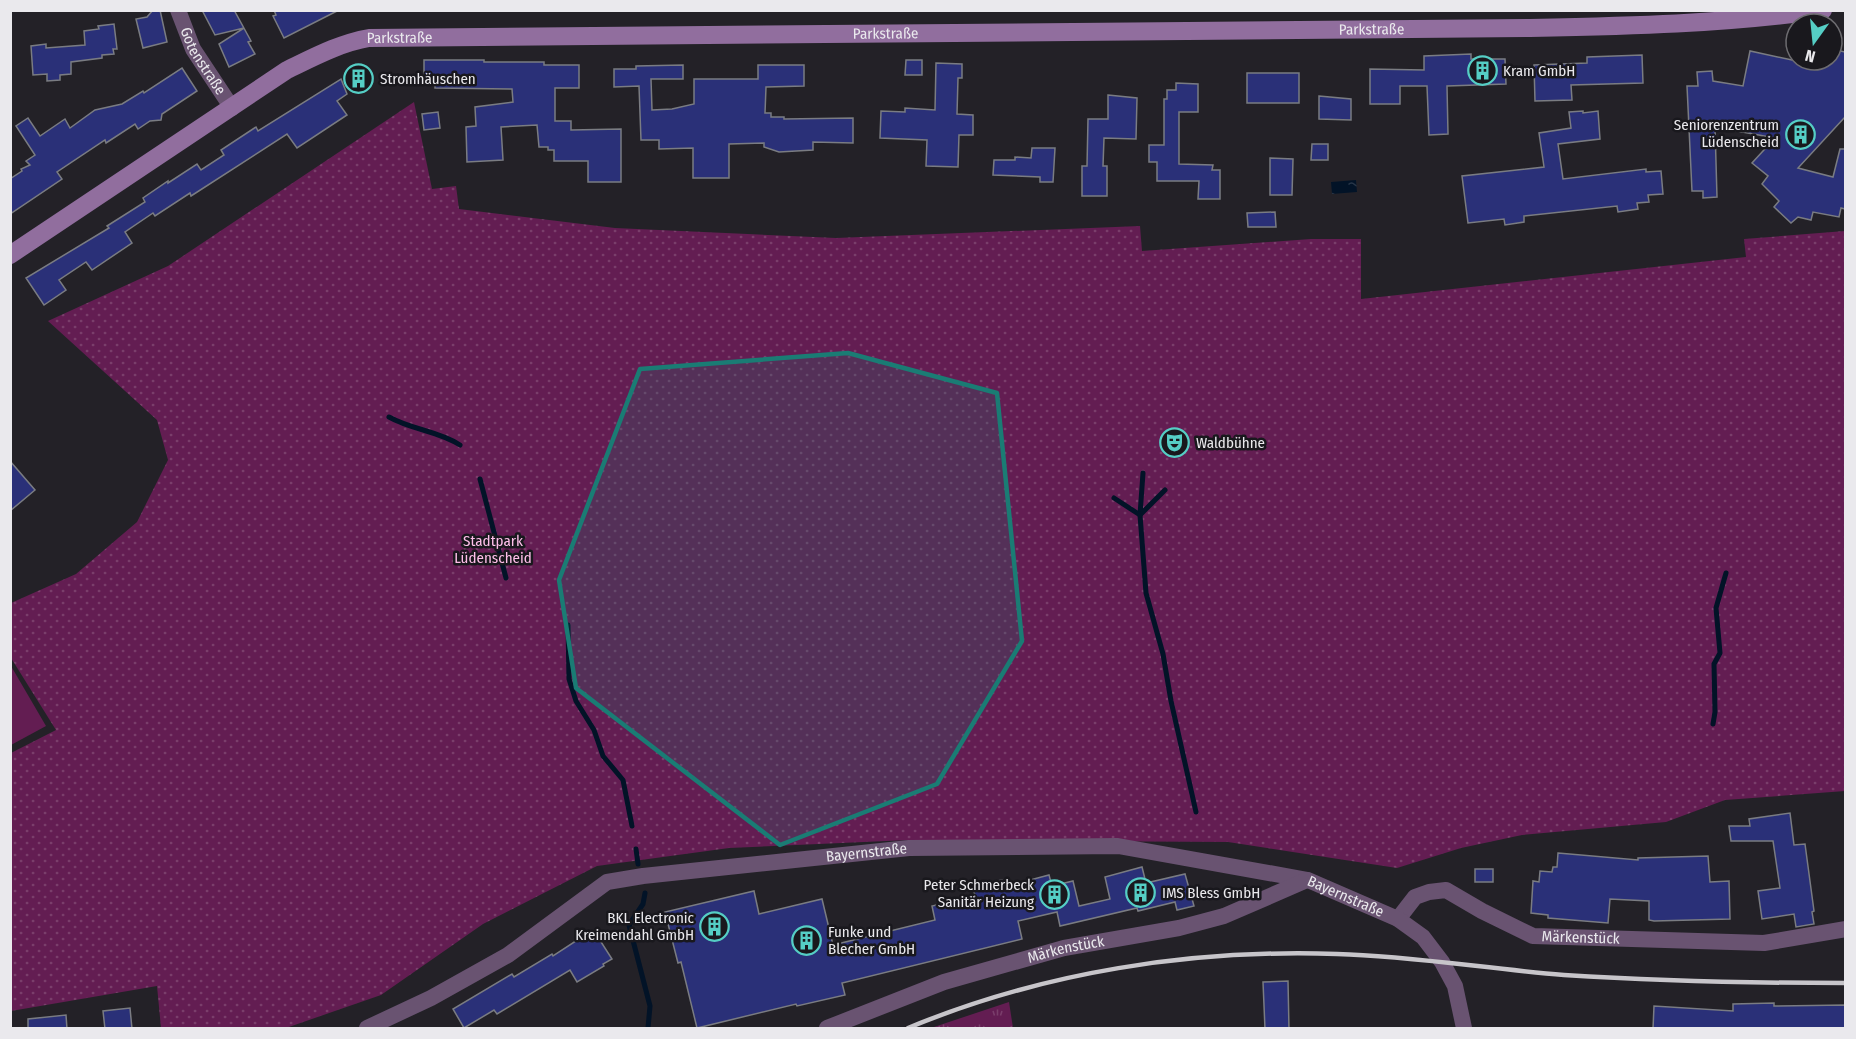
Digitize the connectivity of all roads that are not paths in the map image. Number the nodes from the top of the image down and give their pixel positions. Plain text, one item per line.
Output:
1 (178, 10) edge
2 (1822, 10) edge
3 (232, 108) junction
4 (10, 255) edge
5 (1308, 880) junction
6 (1398, 919) junction
7 (1845, 929) edge
8 (367, 1029) edge
9 (827, 1029) edge
10 (1464, 1029) edge

1 - 3 street, Gotenstraße
2 - 3 street, Parkstraße
3 - 4 street, Parkstraße
5 - 6 street, Bayernstraße
5 - 8 street, Bayernstraße
5 - 9 street, Märkenstück
6 - 7 street, Märkenstück
6 - 10 street

